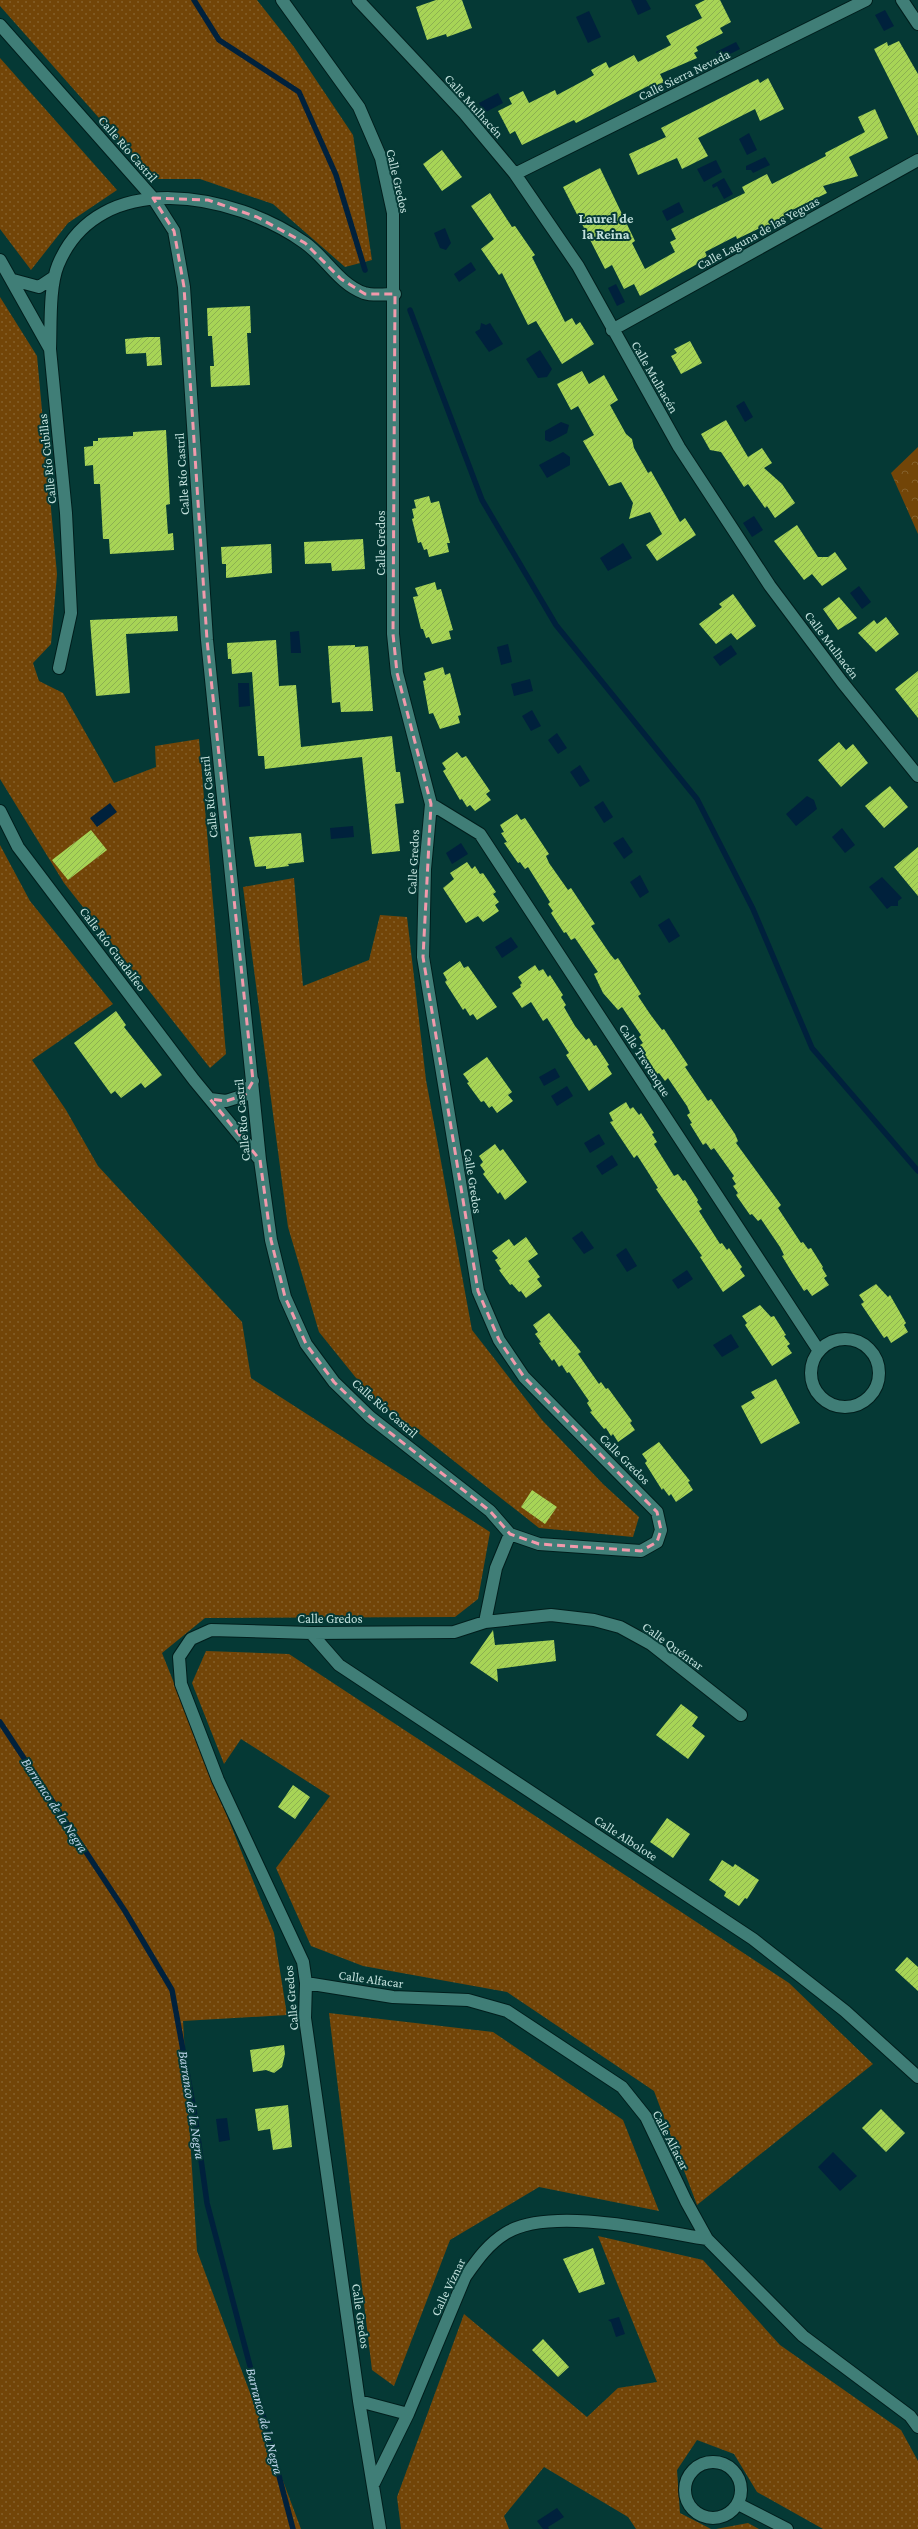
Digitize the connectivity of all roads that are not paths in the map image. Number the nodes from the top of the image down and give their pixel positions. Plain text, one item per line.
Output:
1 (282, 0) edge
2 (358, 0) edge
3 (866, 0) edge
4 (902, 0) edge
5 (918, 24) edge
6 (0, 25) edge
7 (918, 160) edge
8 (515, 174) junction
9 (153, 198) junction
10 (0, 260) edge
11 (54, 278) junction
12 (13, 280) junction
13 (395, 294) junction
14 (612, 330) junction
15 (50, 349) junction
16 (59, 668) dead end
17 (918, 776) edge
18 (431, 804) junction
19 (0, 811) edge
20 (253, 1081) junction
21 (210, 1098) junction
22 (260, 1160) junction
23 (819, 1351) junction
24 (510, 1534) junction
25 (485, 1622) junction
26 (311, 1633) junction
27 (741, 1715) dead end
28 (306, 1983) junction
29 (918, 2077) edge
30 (708, 2239) junction
31 (359, 2401) junction
32 (408, 2414) junction
33 (918, 2427) edge
34 (374, 2483) junction
35 (738, 2504) junction
36 (380, 2529) edge
37 (787, 2529) edge

1 - 13 street, Calle Gredos
2 - 8 street, Calle Mulhacén
3 - 8 street, Calle Sierra Nevada
4 - 5 street
6 - 9 street, Calle Río Castril
7 - 14 street, Calle Laguna de las Yeguas
8 - 14 street, Calle Mulhacén
9 - 11 street
9 - 13 street
9 - 20 street, Calle Río Castril
10 - 12 street, Calle Río Cubillas
11 - 12 street
11 - 15 street
12 - 15 street, Calle Río Cubillas
13 - 18 street, Calle Gredos
14 - 17 street, Calle Mulhacén
15 - 16 street, Calle Río Cubillas
18 - 23 street, Calle Trevenque
18 - 24 street, Calle Gredos
19 - 21 street, Calle Río Guadalfeo
20 - 21 street
20 - 22 street, Calle Río Castril
21 - 22 street, Calle Río Guadalfeo
22 - 24 street, Calle Río Castril
23 - 23 street
24 - 25 street
25 - 26 street, Calle Gredos
25 - 27 street, Calle Quéntar
26 - 28 street, Calle Gredos
26 - 29 street, Calle Albolote
28 - 30 street, Calle Alfacar
28 - 31 street, Calle Gredos
30 - 32 street, Calle Víznar
30 - 33 street, Calle Alfacar
31 - 32 street
31 - 34 street, Calle Gredos
32 - 34 street, Calle Víznar
34 - 36 street, Calle Gredos
35 - 35 street
35 - 37 street

